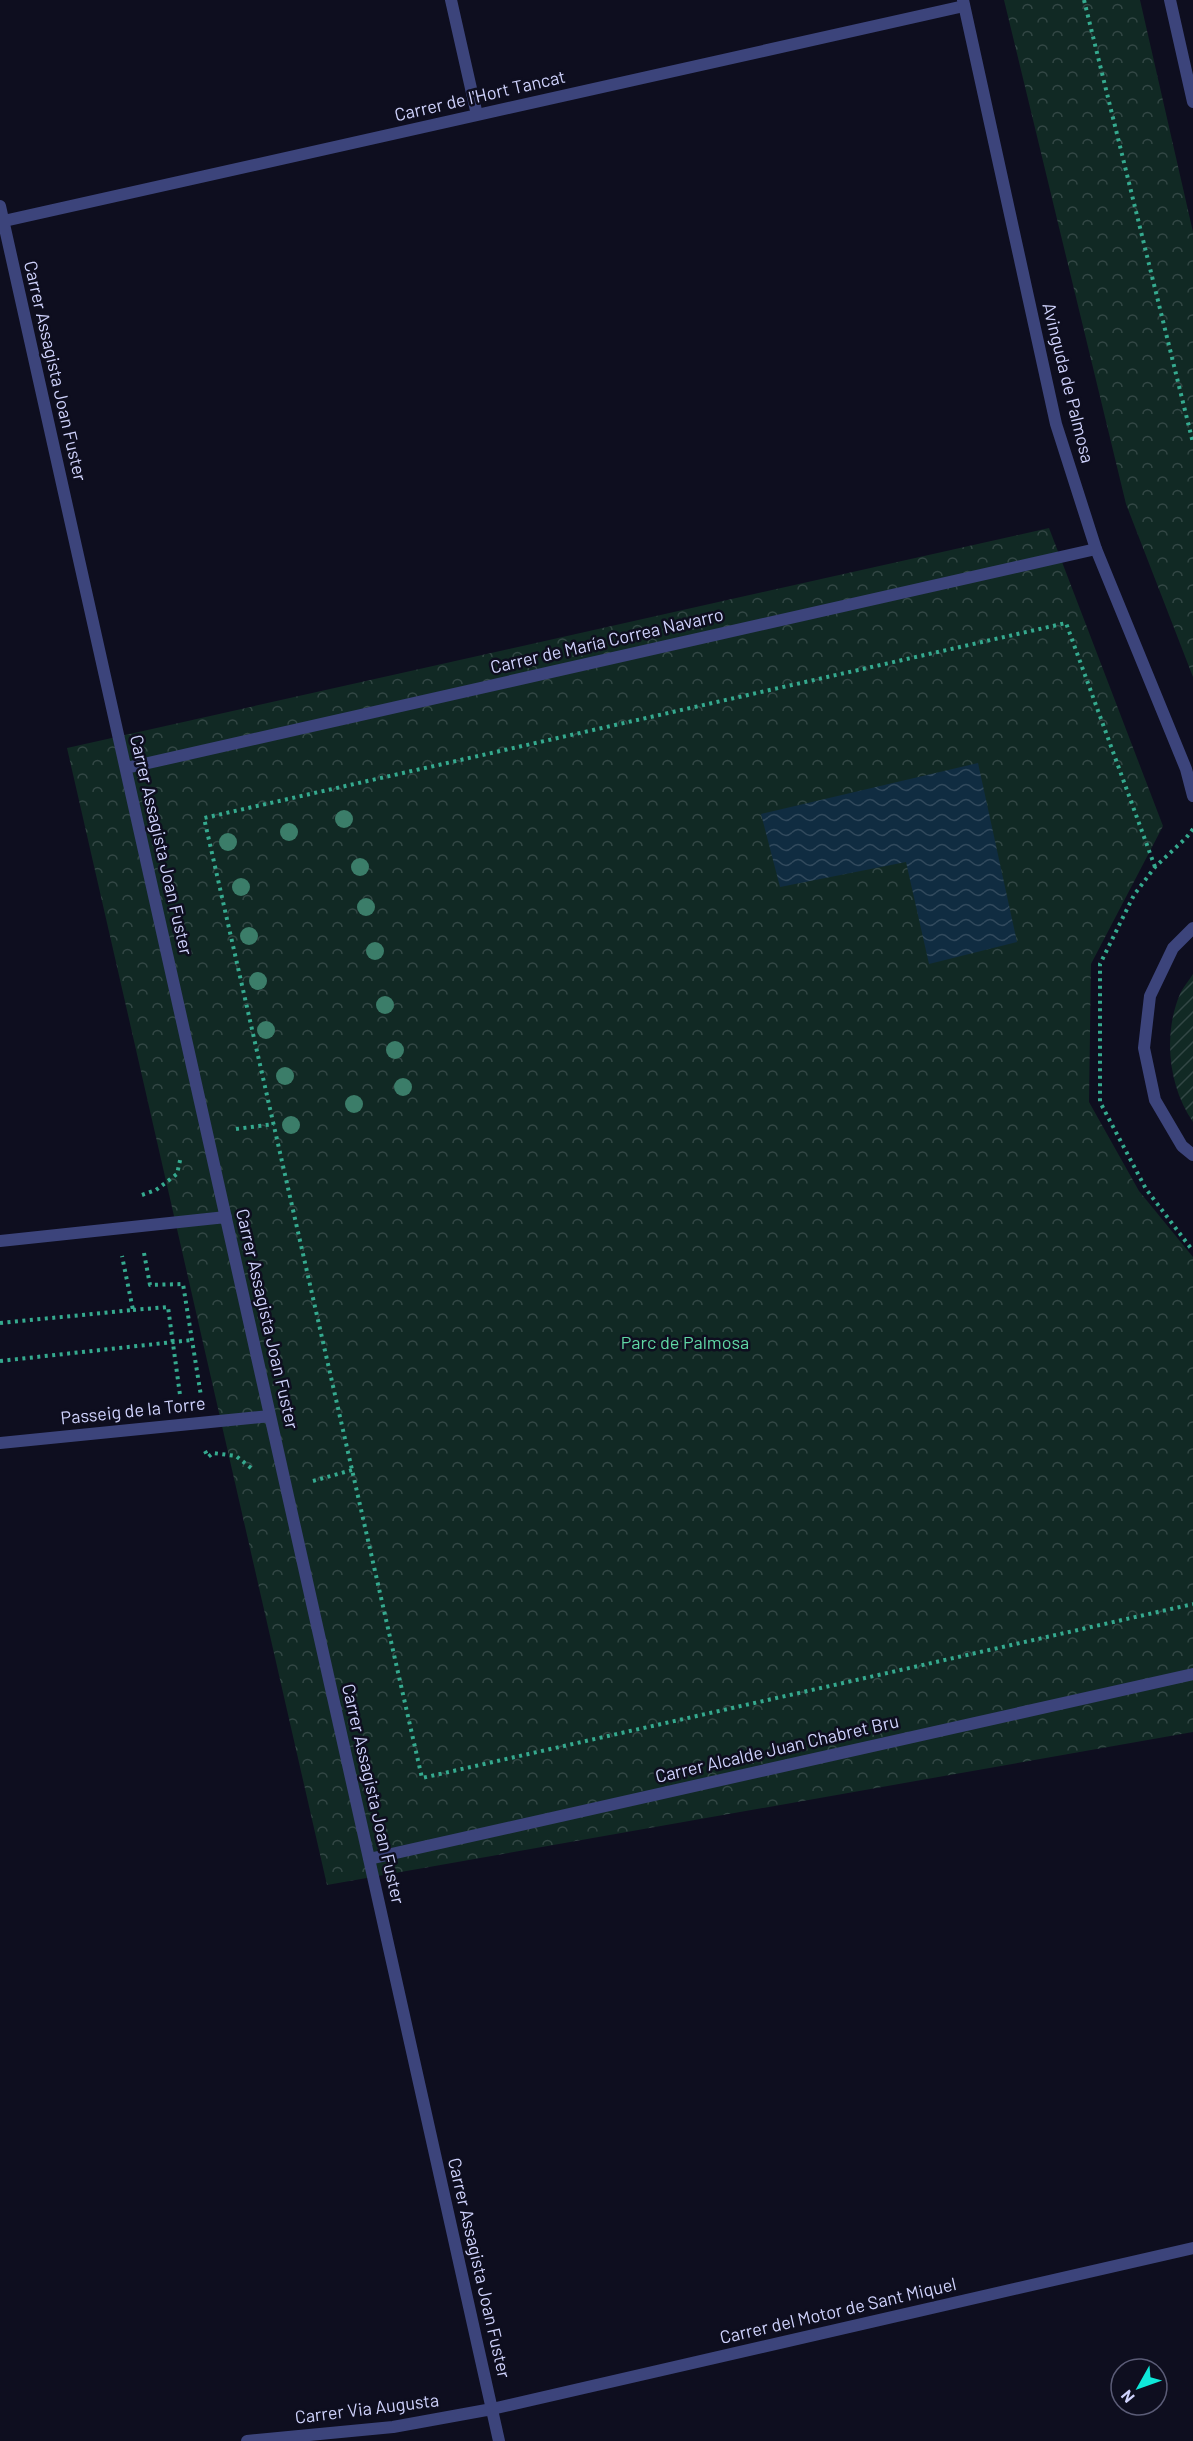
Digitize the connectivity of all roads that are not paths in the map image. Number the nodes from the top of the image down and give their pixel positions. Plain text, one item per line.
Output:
1 (451, 0) edge
2 (1170, 0) edge
3 (963, 3) edge
4 (1193, 102) edge
5 (477, 115) junction
6 (0, 206) edge
7 (2, 221) edge
8 (1096, 549) junction
9 (126, 768) junction
10 (1193, 796) edge
11 (1193, 928) edge
12 (1193, 1155) edge
13 (226, 1217) junction
14 (0, 1240) edge
15 (270, 1416) junction
16 (0, 1443) edge
17 (1193, 1674) edge
18 (369, 1859) junction
19 (1193, 2248) edge
20 (492, 2409) junction
21 (247, 2441) edge
22 (499, 2441) edge

1 - 5 street
2 - 4 street
3 - 5 street, Carrer de l'Hort Tancat
3 - 8 street, Avinguda de Palmosa
5 - 7 street, Carrer de l'Hort Tancat
6 - 7 street, Carrer Assagista Joan Fuster
7 - 9 street, Carrer Assagista Joan Fuster
8 - 9 street, Carrer de María Correa Navarro
8 - 10 street, Avinguda de Palmosa
9 - 13 street, Carrer Assagista Joan Fuster
11 - 12 street
13 - 14 street
13 - 15 street, Carrer Assagista Joan Fuster
15 - 16 street, Passeig de la Torre
15 - 18 street, Carrer Assagista Joan Fuster
17 - 18 street, Carrer Alcalde Juan Chabret Bru
18 - 20 street, Carrer Assagista Joan Fuster
19 - 20 street, Carrer del Motor de Sant Miquel
20 - 21 street, Carrer Via Augusta
20 - 22 street, Carrer Assagista Joan Fuster

